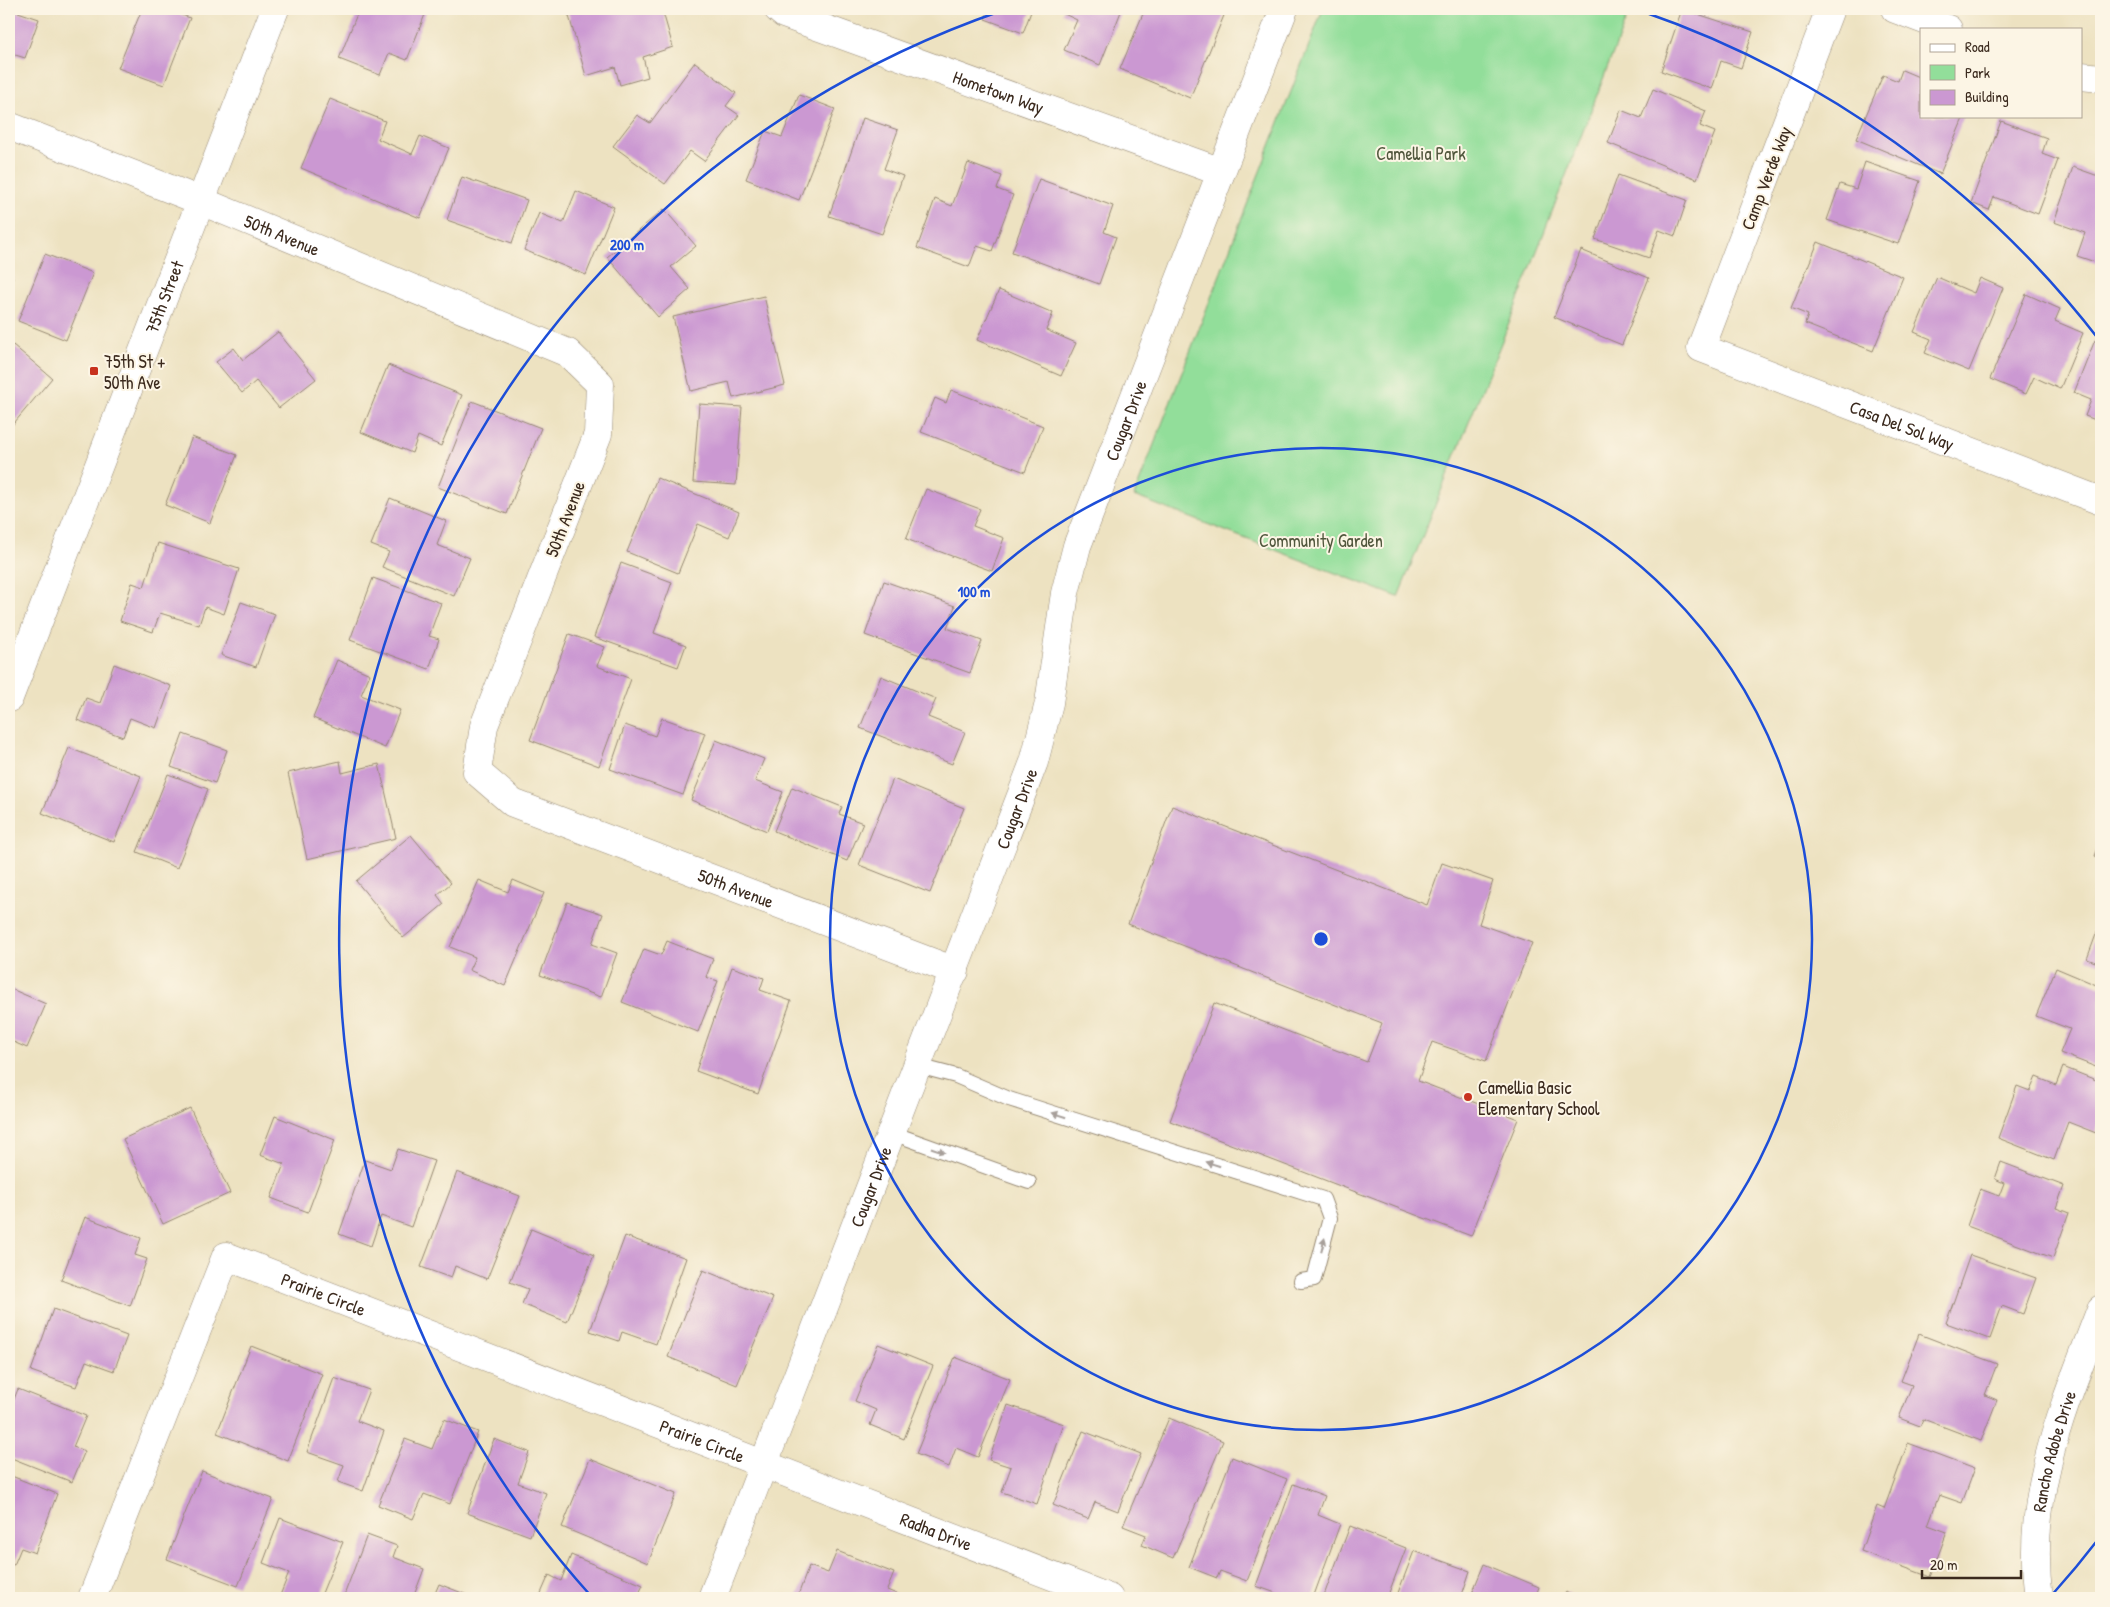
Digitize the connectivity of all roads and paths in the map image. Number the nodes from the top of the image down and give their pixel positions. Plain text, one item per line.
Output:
1 (275, 9) edge
2 (778, 9) edge
3 (1284, 9) edge
4 (1830, 9) edge
5 (1896, 9) edge
6 (1945, 28) edge
7 (2082, 76) edge
8 (2101, 78) edge
9 (9, 126) edge
10 (1220, 172) junction
11 (200, 201) junction
12 (1701, 348) joint
13 (2101, 501) edge
14 (16, 660) edge
15 (9, 698) edge
16 (955, 970) junction
17 (918, 1066) junction
18 (892, 1133) junction
19 (1029, 1182) dead end
20 (1301, 1281) dead end
21 (2101, 1309) edge
22 (764, 1465) junction
23 (92, 1598) edge
24 (712, 1598) edge
25 (1109, 1598) edge
26 (2039, 1598) edge

1 - 11 street, 75th Street
2 - 10 street, Hometown Way
3 - 10 street, Cougar Drive
4 - 12 street, Camp Verde Way
5 - 6 street
7 - 8 street
9 - 11 street, 50th Avenue
10 - 16 street, Cougar Drive
11 - 14 street, 75th Street
11 - 16 street, 50th Avenue
12 - 13 street, Casa Del Sol Way
14 - 15 street, 75th Street
16 - 17 street, Cougar Drive
17 - 18 street, Cougar Drive
20 -> 17 lane
18 -> 19 lane
18 - 22 street, Cougar Drive
21 - 26 street, Rancho Adobe Drive
22 - 23 street, Prairie Circle
22 - 24 street, Cougar Drive
22 - 25 street, Radha Drive

